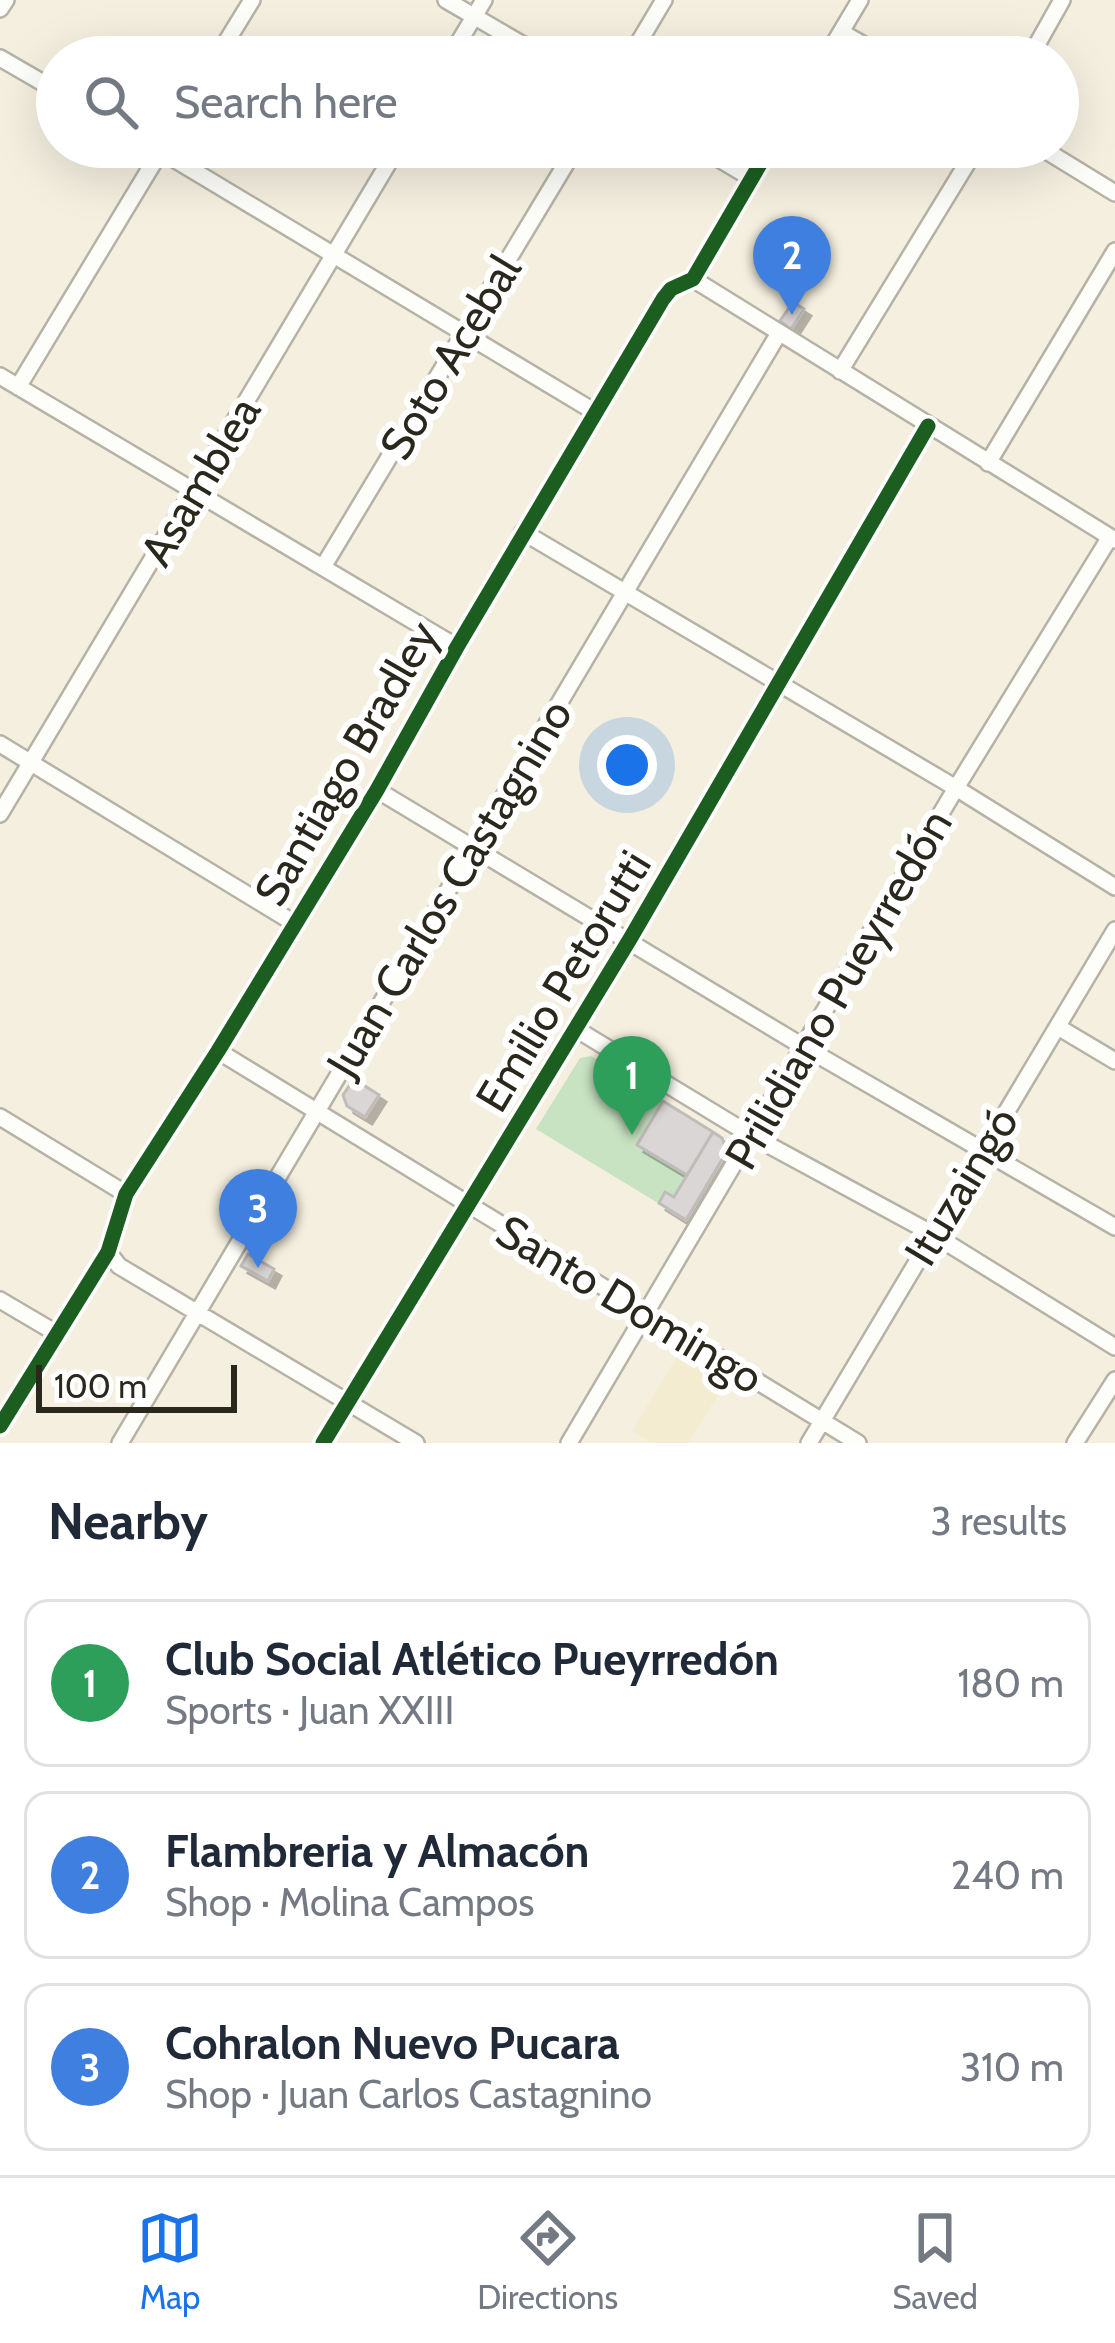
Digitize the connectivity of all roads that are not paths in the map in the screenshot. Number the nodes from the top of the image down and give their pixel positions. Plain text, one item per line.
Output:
1 (6, 0) edge
2 (252, 0) edge
3 (446, 0) edge
4 (484, 0) edge
5 (664, 0) edge
6 (860, 0) edge
7 (1062, 0) edge
8 (0, 9) edge
9 (474, 16) junction
10 (842, 32) junction
11 (231, 36) edge
12 (462, 36) edge
13 (508, 36) edge
14 (643, 36) edge
15 (839, 36) edge
16 (849, 36) edge
17 (1042, 36) edge
18 (0, 58) edge
19 (36, 79) edge
20 (147, 168) edge
21 (192, 168) edge
22 (386, 168) edge
23 (563, 168) edge
24 (734, 168) edge
25 (757, 168) edge
26 (964, 168) edge
27 (1074, 168) edge
28 (751, 178) junction
29 (1115, 193) edge
30 (1115, 250) edge
31 (335, 254) junction
32 (693, 279) junction
33 (464, 333) junction
34 (779, 333) junction
35 (840, 371) junction
36 (0, 376) edge
37 (18, 387) junction
38 (595, 412) junction
39 (928, 426) junction
40 (988, 463) junction
41 (193, 492) junction
42 (523, 532) junction
43 (1113, 538) edge
44 (323, 567) junction
45 (626, 592) junction
46 (457, 647) junction
47 (781, 685) junction
48 (0, 744) edge
49 (31, 763) junction
50 (956, 788) junction
51 (376, 790) junction
52 (0, 814) edge
53 (476, 850) junction
54 (1115, 886) edge
55 (294, 923) junction
56 (1115, 930) edge
57 (630, 939) junction
58 (1058, 1027) junction
59 (576, 1029) junction
60 (804, 1047) junction
61 (218, 1052) junction
62 (1115, 1061) edge
63 (314, 1111) junction
64 (0, 1117) edge
65 (752, 1136) junction
66 (983, 1150) junction
67 (126, 1194) junction
68 (470, 1206) junction
69 (1115, 1228) edge
70 (931, 1233) junction
71 (108, 1252) junction
72 (0, 1300) edge
73 (198, 1313) junction
74 (645, 1314) junction
75 (56, 1333) junction
76 (1115, 1346) edge
77 (1115, 1380) edge
78 (349, 1402) junction
79 (821, 1422) junction
80 (0, 1426) edge
81 (120, 1443) edge
82 (323, 1443) edge
83 (416, 1443) edge
84 (569, 1443) edge
85 (809, 1443) edge
86 (858, 1443) edge
87 (1075, 1443) edge

1 - 8 street
2 - 11 street
3 - 9 street
4 - 9 street
5 - 14 street
6 - 10 street
7 - 17 street
9 - 12 street
9 - 13 street
10 - 15 street
10 - 16 street
18 - 19 street
20 - 37 street
21 - 31 street
22 - 31 street, Asamblea
23 - 33 street, Soto Acebal
24 - 28 street
25 - 28 street, Santiago Bradley
26 - 35 street
27 - 29 street
28 - 32 street, Santiago Bradley
30 - 40 street
31 - 33 street
31 - 41 street, Asamblea
32 - 34 street
32 - 38 street, Santiago Bradley
33 - 38 street
33 - 44 street, Soto Acebal
34 - 35 street
34 - 45 street, Juan Carlos Castagnino
35 - 39 street
36 - 37 street
37 - 41 street
38 - 42 street, Santiago Bradley
39 - 40 street
39 - 47 street, Emilio Petorutti
40 - 43 street
41 - 44 street
41 - 49 street, Asamblea
42 - 45 street
42 - 46 street, Santiago Bradley
43 - 50 street, Prilidiano Pueyrredón
44 - 46 street
45 - 47 street
45 - 53 street, Juan Carlos Castagnino
46 - 51 street, Santiago Bradley
47 - 50 street
47 - 57 street, Emilio Petorutti
48 - 49 street
49 - 52 street, Asamblea
49 - 55 street
50 - 54 street
50 - 60 street, Prilidiano Pueyrredón
51 - 53 street
51 - 55 street, Santiago Bradley
53 - 57 street
53 - 63 street, Juan Carlos Castagnino
55 - 61 street, Santiago Bradley
56 - 58 street, Ituzaingó
57 - 59 street, Emilio Petorutti
57 - 60 street
58 - 62 street
58 - 66 street, Ituzaingó
59 - 65 street
59 - 68 street, Emilio Petorutti
60 - 65 street, Prilidiano Pueyrredón
60 - 66 street
61 - 63 street, Santo Domingo
61 - 67 street, Santiago Bradley
63 - 68 street, Santo Domingo
63 - 73 street, Juan Carlos Castagnino
64 - 67 street
65 - 70 street
65 - 74 street, Prilidiano Pueyrredón
66 - 69 street
66 - 70 street, Ituzaingó
67 - 71 street, Santiago Bradley
68 - 74 street, Santo Domingo
68 - 78 street, Emilio Petorutti
70 - 76 street
70 - 79 street, Ituzaingó
71 - 73 street
71 - 75 street, Santiago Bradley
72 - 75 street
73 - 78 street
73 - 81 street, Juan Carlos Castagnino
74 - 79 street, Santo Domingo
74 - 84 street, Prilidiano Pueyrredón
75 - 80 street, Santiago Bradley
77 - 87 street
78 - 82 street, Emilio Petorutti
78 - 83 street
79 - 85 street, Ituzaingó
79 - 86 street, Santo Domingo

